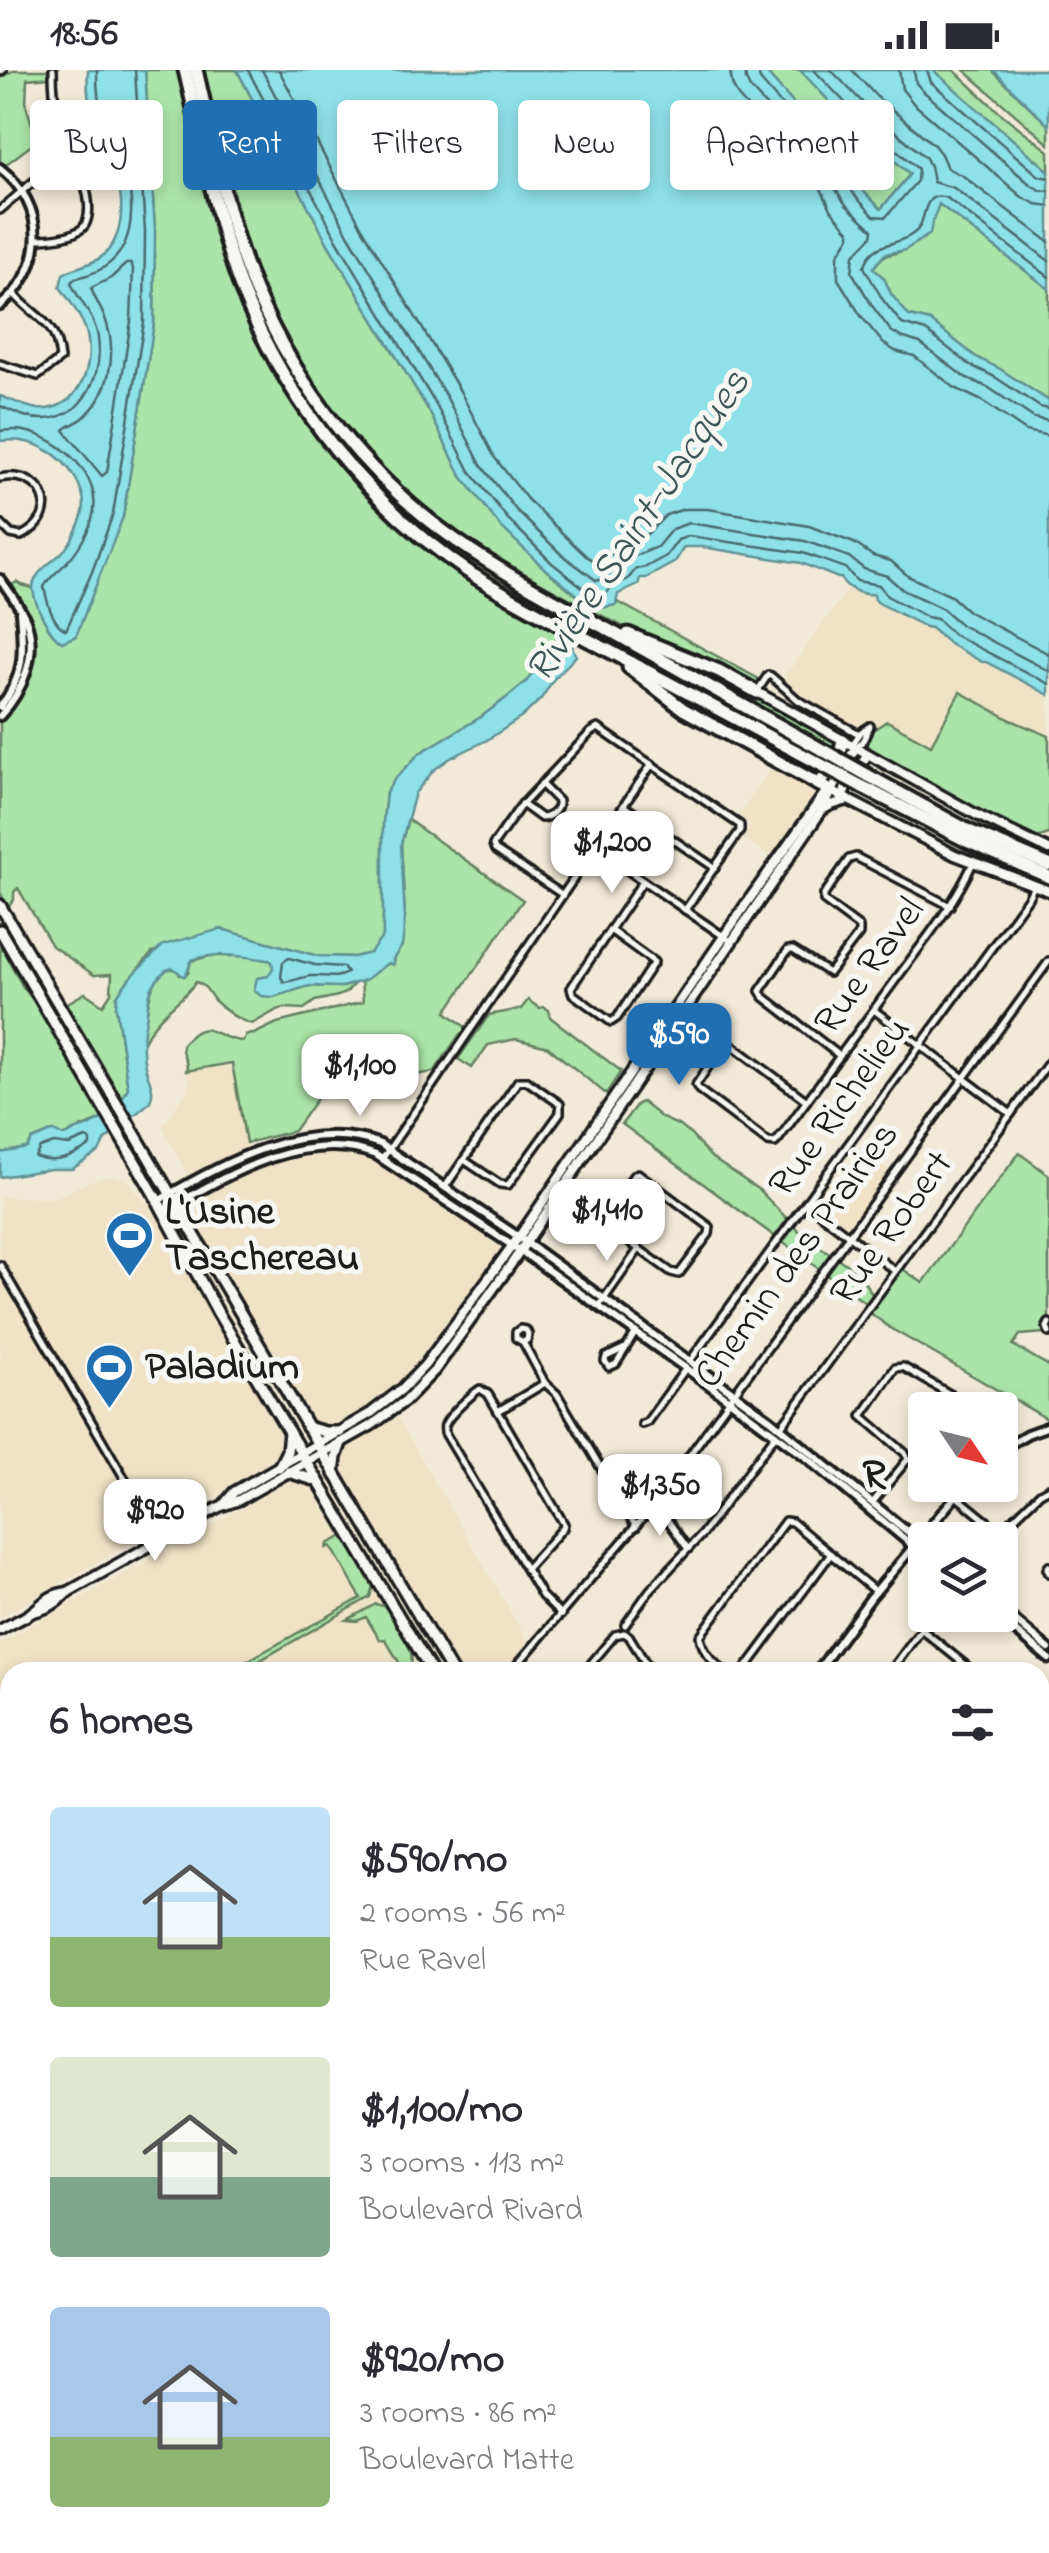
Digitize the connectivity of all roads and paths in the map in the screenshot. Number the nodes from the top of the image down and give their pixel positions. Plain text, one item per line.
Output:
1 (54, 70) edge
2 (185, 70) edge
3 (196, 70) edge
4 (56, 100) edge
5 (0, 168) edge
6 (30, 185) edge
7 (84, 190) edge
8 (22, 191) junction
9 (0, 210) edge
10 (36, 240) junction
11 (14, 294) junction
12 (0, 306) edge
13 (0, 364) edge
14 (0, 478) edge
15 (0, 523) edge
16 (0, 579) edge
17 (20, 611) junction
18 (587, 618) junction
19 (610, 651) junction
20 (756, 692) junction
21 (0, 707) edge
22 (0, 716) edge
23 (858, 734) junction
24 (843, 741) junction
25 (855, 748) junction
26 (867, 754) junction
27 (823, 758) junction
28 (652, 764) junction
29 (864, 780) junction
30 (541, 784) junction
31 (818, 784) junction
32 (831, 790) junction
33 (846, 799) junction
34 (522, 804) junction
35 (624, 806) junction
36 (822, 810) junction
37 (595, 848) junction
38 (1049, 850) edge
39 (973, 862) junction
40 (1049, 865) edge
41 (714, 868) junction
42 (1049, 876) edge
43 (643, 882) junction
44 (1034, 886) junction
45 (1049, 890) edge
46 (563, 896) junction
47 (0, 905) edge
48 (950, 906) junction
49 (686, 910) junction
50 (0, 930) edge
51 (610, 930) junction
52 (728, 939) junction
53 (1049, 961) edge
54 (874, 1010) junction
55 (921, 1046) junction
56 (840, 1056) junction
57 (1049, 1062) edge
58 (964, 1078) junction
59 (807, 1101) junction
60 (1012, 1114) junction
61 (389, 1149) junction
62 (383, 1158) junction
63 (464, 1160) junction
64 (446, 1187) junction
65 (169, 1194) junction
66 (806, 1203) junction
67 (175, 1204) junction
68 (161, 1206) junction
69 (850, 1236) junction
70 (522, 1244) junction
71 (512, 1246) junction
72 (639, 1249) junction
73 (0, 1265) edge
74 (896, 1271) junction
75 (602, 1303) junction
76 (1049, 1323) edge
77 (636, 1332) junction
78 (1049, 1333) edge
79 (524, 1342) dead end
80 (625, 1348) dead end
81 (688, 1364) junction
82 (545, 1383) junction
83 (946, 1392) edge
84 (732, 1397) junction
85 (498, 1411) junction
86 (283, 1421) junction
87 (304, 1422) junction
88 (642, 1424) dead end
89 (1049, 1426) edge
90 (778, 1431) junction
91 (289, 1432) junction
92 (341, 1437) junction
93 (1018, 1440) edge
94 (320, 1449) junction
95 (305, 1458) junction
96 (908, 1460) edge
97 (908, 1460) edge
98 (284, 1470) junction
99 (336, 1478) junction
100 (319, 1483) junction
101 (1049, 1488) edge
102 (656, 1502) junction
103 (874, 1502) junction
104 (951, 1502) edge
105 (963, 1502) edge
106 (936, 1522) edge
107 (636, 1526) junction
108 (908, 1534) edge
109 (908, 1535) edge
110 (160, 1540) junction
111 (688, 1549) junction
112 (831, 1554) junction
113 (908, 1556) edge
114 (526, 1570) junction
115 (876, 1592) junction
116 (561, 1614) junction
117 (1018, 1623) edge
118 (625, 1625) dead end
119 (0, 1630) edge
120 (918, 1632) edge
121 (926, 1632) edge
122 (1016, 1632) edge
123 (1049, 1649) edge
124 (1049, 1659) edge
125 (426, 1662) edge
126 (446, 1662) edge
127 (523, 1662) edge
128 (592, 1662) edge
129 (645, 1662) edge
130 (713, 1662) edge
131 (750, 1662) edge
132 (824, 1662) edge
133 (897, 1662) edge
134 (962, 1662) edge

1 - 4 street
2 - 19 highway
3 - 18 highway
5 - 8 street
6 - 8 street
7 - 10 street
8 - 9 street
8 - 10 street
10 - 11 street
11 - 12 street
11 - 13 street
14 - 15 street
16 - 17 street
17 - 21 street
17 - 22 street
18 - 20 highway
18 - 27 highway
19 - 27 highway
19 - 31 highway
20 - 23 street
20 - 24 main road
23 - 25 street
23 - 25 street
24 - 25 main road
24 - 31 highway
25 - 26 main road
25 - 32 main road
26 - 33 main road
26 - 38 main road
27 - 29 highway, bridge
28 - 30 street
28 - 35 street
28 - 41 street
29 - 40 highway
29 - 42 highway
30 - 34 street
30 - 34 street
31 - 32 highway
32 - 33 main road
32 - 36 main road
32 - 52 main road
33 - 36 main road
33 - 39 main road
34 - 46 street
35 - 37 street
35 - 41 street
36 - 52 main road
37 - 43 street
37 - 46 street
39 - 44 main road
39 - 48 street, Rue Ravel
41 - 49 street
43 - 49 street
43 - 51 street
44 - 45 main road
44 - 55 street, Rue Richelieu
46 - 61 street
47 - 65 main road
48 - 54 street, Rue Ravel
48 - 56 street
49 - 52 street
50 - 68 main road
51 - 51 street
52 - 70 main road
53 - 58 street, Chemin des Prairies
54 - 55 street
54 - 56 street, Rue Ravel
55 - 58 street
55 - 66 street, Rue Richelieu
56 - 59 street, Rue Ravel
57 - 60 street, Rue Robert
58 - 60 street
58 - 69 street, Chemin des Prairies
59 - 59 street, Rue Ravel
60 - 74 street, Rue Robert
61 - 62 street
61 - 64 street
61 - 65 street
62 - 67 street
62 - 71 street
63 - 63 street
63 - 64 street
64 - 70 street
65 - 67 main road
65 - 68 street
66 - 69 street
66 - 81 street, Rue Richelieu
67 - 68 street
67 - 87 main road
68 - 86 main road
69 - 74 street
69 - 84 street, Chemin des Prairies
70 - 71 main road
70 - 75 street
70 - 92 main road
71 - 92 main road
72 - 72 street
72 - 75 street
73 - 110 street
74 - 90 street, Rue Robert
75 - 77 street
75 - 81 street
76 - 78 street
77 - 80 street
77 - 81 street
79 - 82 street
81 - 84 street
81 - 88 street, Rue Richelieu
82 - 85 street
82 - 107 street
83 - 97 street
84 - 90 street
84 - 102 street, Chemin des Prairies
85 - 114 street
85 - 114 street
86 - 87 main road
86 - 91 main road
87 - 92 main road
87 - 94 main road
89 - 93 street
90 - 103 street
90 - 109 street
90 - 111 street, Rue Robert
91 - 95 main road
91 - 98 main road
92 - 94 main road
92 - 99 main road
94 - 95 main road
94 - 99 main road
95 - 98 main road
95 - 100 main road
96 - 103 street
98 - 100 main road
98 - 110 main road
99 - 100 main road
99 - 126 main road
100 - 125 main road
101 - 105 street
102 - 107 street, Chemin des Prairies
102 - 111 street
103 - 108 street
104 - 106 street
107 - 116 street, Chemin des Prairies
110 - 119 main road
111 - 118 street, Rue Robert
112 - 115 street
112 - 130 street
112 - 131 street
113 - 115 street
114 - 116 street
115 - 132 street
116 - 127 street, Chemin des Prairies
117 - 123 street
120 - 133 street
121 - 134 street
122 - 124 street
128 - 129 street

